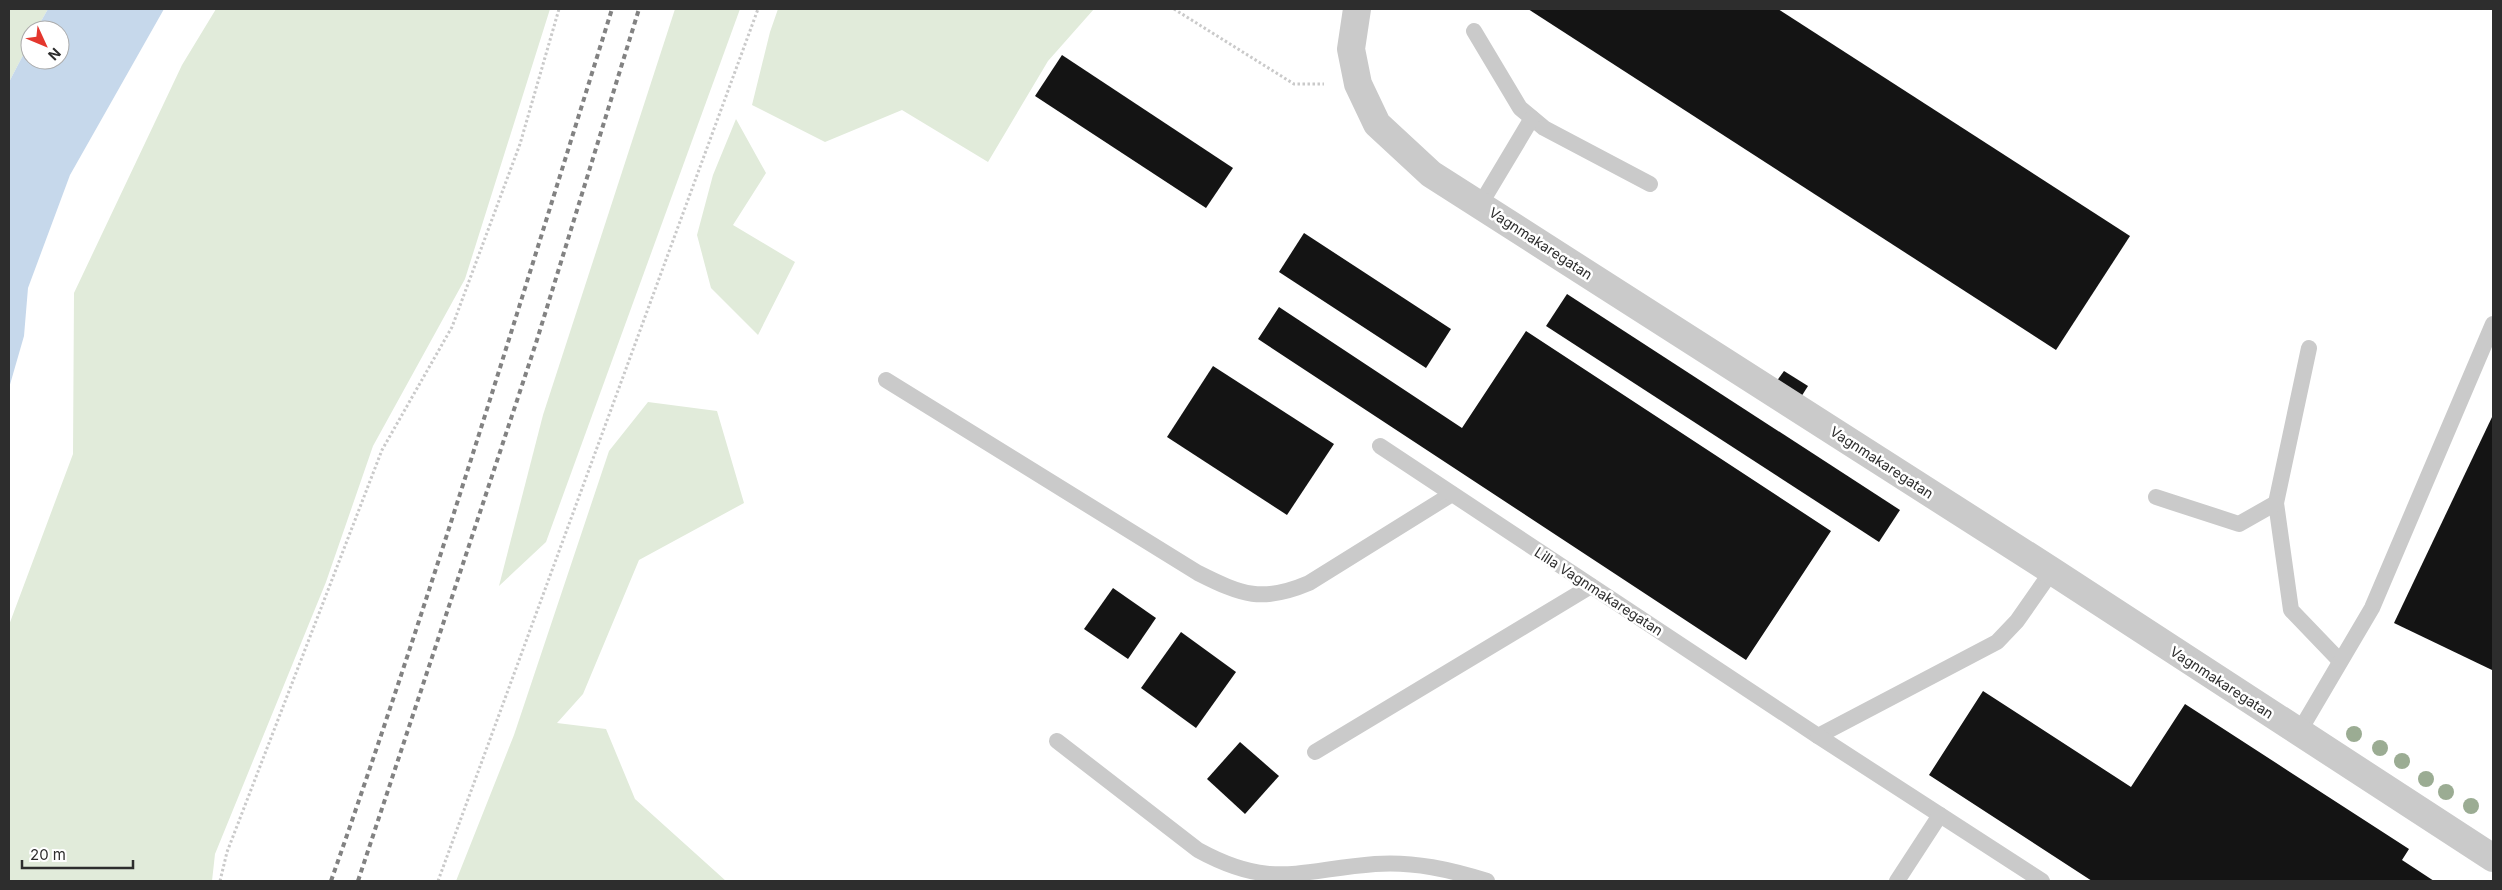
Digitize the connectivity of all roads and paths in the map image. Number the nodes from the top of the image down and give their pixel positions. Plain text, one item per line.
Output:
1 (559, 9) edge
2 (758, 9) edge
3 (1174, 9) edge
4 (1357, 9) edge
5 (1474, 32) dead end
6 (1358, 84) junction
7 (1532, 118) junction
8 (1650, 184) dead end
9 (1480, 205) junction
10 (2493, 324) edge
11 (2309, 348) dead end
12 (886, 380) dead end
13 (1380, 446) dead end
14 (1452, 494) junction
15 (2156, 497) dead end
16 (2276, 503) junction
17 (2052, 572) junction
18 (1591, 586) junction
19 (2340, 661) junction
20 (2299, 732) junction
21 (1818, 736) junction
22 (1058, 741) dead end
23 (1315, 752) dead end
24 (1940, 815) junction
25 (2493, 858) edge
26 (220, 881) edge
27 (438, 881) edge
28 (1487, 881) edge
29 (1897, 881) edge
30 (2042, 881) edge

1 - 26 path
2 - 27 path
3 - 6 path
4 - 6 street, Vagnmakaregatan
5 - 7 lane
6 - 9 street, Vagnmakaregatan
7 - 8 lane
7 - 9 lane
9 - 17 street, Vagnmakaregatan
10 - 19 lane
11 - 16 lane
12 - 14 lane
13 - 14 lane, Lilla Vagnmakaregatan
14 - 18 lane, Lilla Vagnmakaregatan
15 - 16 lane
16 - 19 lane
17 - 20 street, Vagnmakaregatan
17 - 21 lane
18 - 21 lane, Lilla Vagnmakaregatan
18 - 23 lane
19 - 20 lane
20 - 25 street, Vagnmakaregatan
21 - 24 lane, Lilla Vagnmakaregatan
22 - 28 lane
24 - 29 lane
24 - 30 lane, Lilla Vagnmakaregatan

